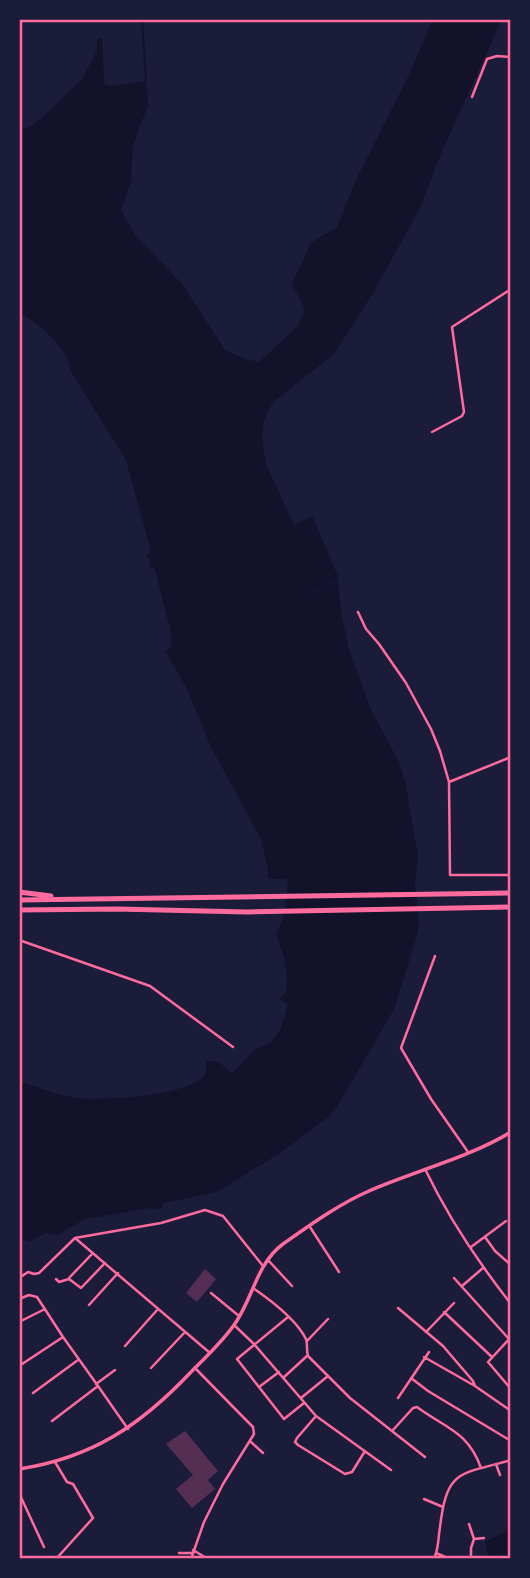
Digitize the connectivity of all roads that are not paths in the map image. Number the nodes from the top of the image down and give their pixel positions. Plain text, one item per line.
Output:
1 (511, 57) edge
2 (472, 97) dead end
3 (511, 289) edge
4 (432, 432) dead end
5 (358, 612) dead end
6 (511, 757) edge
7 (449, 782) junction
8 (511, 875) edge
9 (511, 891) edge
10 (19, 892) edge
11 (69, 899) junction
12 (19, 900) edge
13 (511, 907) edge
14 (19, 910) edge
15 (19, 940) edge
16 (435, 956) dead end
17 (233, 1047) dead end
18 (511, 1132) edge
19 (468, 1152) junction
20 (425, 1169) junction
21 (506, 1221) dead end
22 (310, 1227) junction
23 (485, 1237) junction
24 (75, 1238) junction
25 (471, 1247) junction
26 (93, 1253) junction
27 (268, 1261) junction
28 (104, 1263) junction
29 (511, 1265) edge
30 (263, 1266) junction
31 (483, 1268) junction
32 (339, 1272) dead end
33 (118, 1273) junction
34 (19, 1278) edge
35 (454, 1278) dead end
36 (56, 1279) dead end
37 (68, 1279) junction
38 (292, 1286) dead end
39 (462, 1286) junction
40 (253, 1288) junction
41 (211, 1293) dead end
42 (19, 1299) edge
43 (454, 1303) dead end
44 (511, 1304) edge
45 (89, 1305) dead end
46 (398, 1308) dead end
47 (44, 1309) junction
48 (158, 1309) junction
49 (444, 1312) junction
50 (239, 1317) junction
51 (288, 1317) junction
52 (328, 1319) dead end
53 (19, 1322) edge
54 (234, 1325) junction
55 (185, 1332) junction
56 (426, 1332) junction
57 (63, 1337) junction
58 (510, 1338) edge
59 (307, 1341) junction
60 (505, 1343) junction
61 (254, 1344) junction
62 (125, 1346) dead end
63 (511, 1350) edge
64 (429, 1352) dead end
65 (210, 1353) junction
66 (308, 1356) junction
67 (424, 1357) junction
68 (492, 1357) junction
69 (78, 1360) junction
70 (19, 1366) edge
71 (150, 1368) dead end
72 (195, 1368) junction
73 (115, 1370) dead end
74 (279, 1372) junction
75 (328, 1376) junction
76 (284, 1378) junction
77 (411, 1378) junction
78 (97, 1385) junction
79 (475, 1386) junction
80 (259, 1387) junction
81 (511, 1389) edge
82 (33, 1394) dead end
83 (398, 1398) dead end
84 (300, 1399) junction
85 (304, 1403) junction
86 (511, 1411) edge
87 (316, 1416) junction
88 (52, 1420) dead end
89 (128, 1429) junction
90 (393, 1430) junction
91 (251, 1441) junction
92 (511, 1441) edge
93 (365, 1451) junction
94 (263, 1453) dead end
95 (425, 1457) dead end
96 (511, 1460) edge
97 (55, 1462) junction
98 (496, 1464) junction
99 (19, 1469) edge
100 (481, 1469) junction
101 (391, 1471) dead end
102 (499, 1475) dead end
103 (19, 1493) edge
104 (424, 1499) dead end
105 (443, 1507) junction
106 (470, 1524) dead end
107 (484, 1538) dead end
108 (474, 1539) junction
109 (44, 1547) dead end
110 (193, 1552) junction
111 (179, 1553) dead end
112 (436, 1553) junction
113 (56, 1559) edge
114 (191, 1559) edge
115 (208, 1559) edge
116 (433, 1559) edge
117 (450, 1559) edge
118 (471, 1559) edge

1 - 2 street
3 - 4 street
5 - 7 street
6 - 7 street
7 - 8 street
9 - 11 highway
10 - 11 highway
11 - 12 highway
13 - 14 highway
15 - 17 street
16 - 19 street
18 - 19 street
19 - 20 street
20 - 22 street
20 - 25 street
21 - 23 street
22 - 27 street
22 - 32 street
23 - 25 street
23 - 29 street
24 - 26 street
24 - 30 street
24 - 34 street
25 - 31 street
26 - 28 street
26 - 37 street
27 - 30 street
27 - 38 street
28 - 33 street
28 - 37 street
30 - 40 street
31 - 39 street
31 - 44 street
33 - 45 street
33 - 48 street
35 - 39 street
36 - 37 street
39 - 58 street
40 - 50 street
40 - 51 street
41 - 50 street
42 - 47 street
43 - 49 street
46 - 56 street
47 - 53 street
47 - 57 street
48 - 55 street
48 - 62 street
49 - 56 street
49 - 68 street
50 - 54 street
51 - 59 street
51 - 61 street
52 - 59 street
54 - 61 street
54 - 65 street
55 - 65 street
55 - 71 street
56 - 79 street
57 - 69 street
57 - 70 street
58 - 60 street
59 - 66 street
60 - 63 street
60 - 68 street
61 - 74 street
61 - 80 street
64 - 67 street
65 - 72 street
66 - 75 street
66 - 76 street
67 - 77 street
67 - 79 street
68 - 81 street
69 - 78 street
69 - 82 street
72 - 89 street
72 - 91 street
73 - 78 street
74 - 76 street
74 - 80 street
75 - 84 street
75 - 90 street
76 - 84 street
77 - 83 street
77 - 92 street
78 - 88 street
78 - 89 street
79 - 86 street
80 - 85 street
84 - 85 street
85 - 87 street
87 - 93 street
87 - 93 street
89 - 97 street
90 - 95 street
90 - 100 street
91 - 94 street
91 - 110 street
93 - 101 street
96 - 98 street
97 - 99 street
97 - 113 street
98 - 100 street
98 - 102 street
100 - 105 street
103 - 109 street
104 - 105 street
105 - 112 street
106 - 108 street
107 - 108 street
108 - 118 street
110 - 111 street
110 - 114 street
110 - 115 street
112 - 116 street
112 - 117 street

